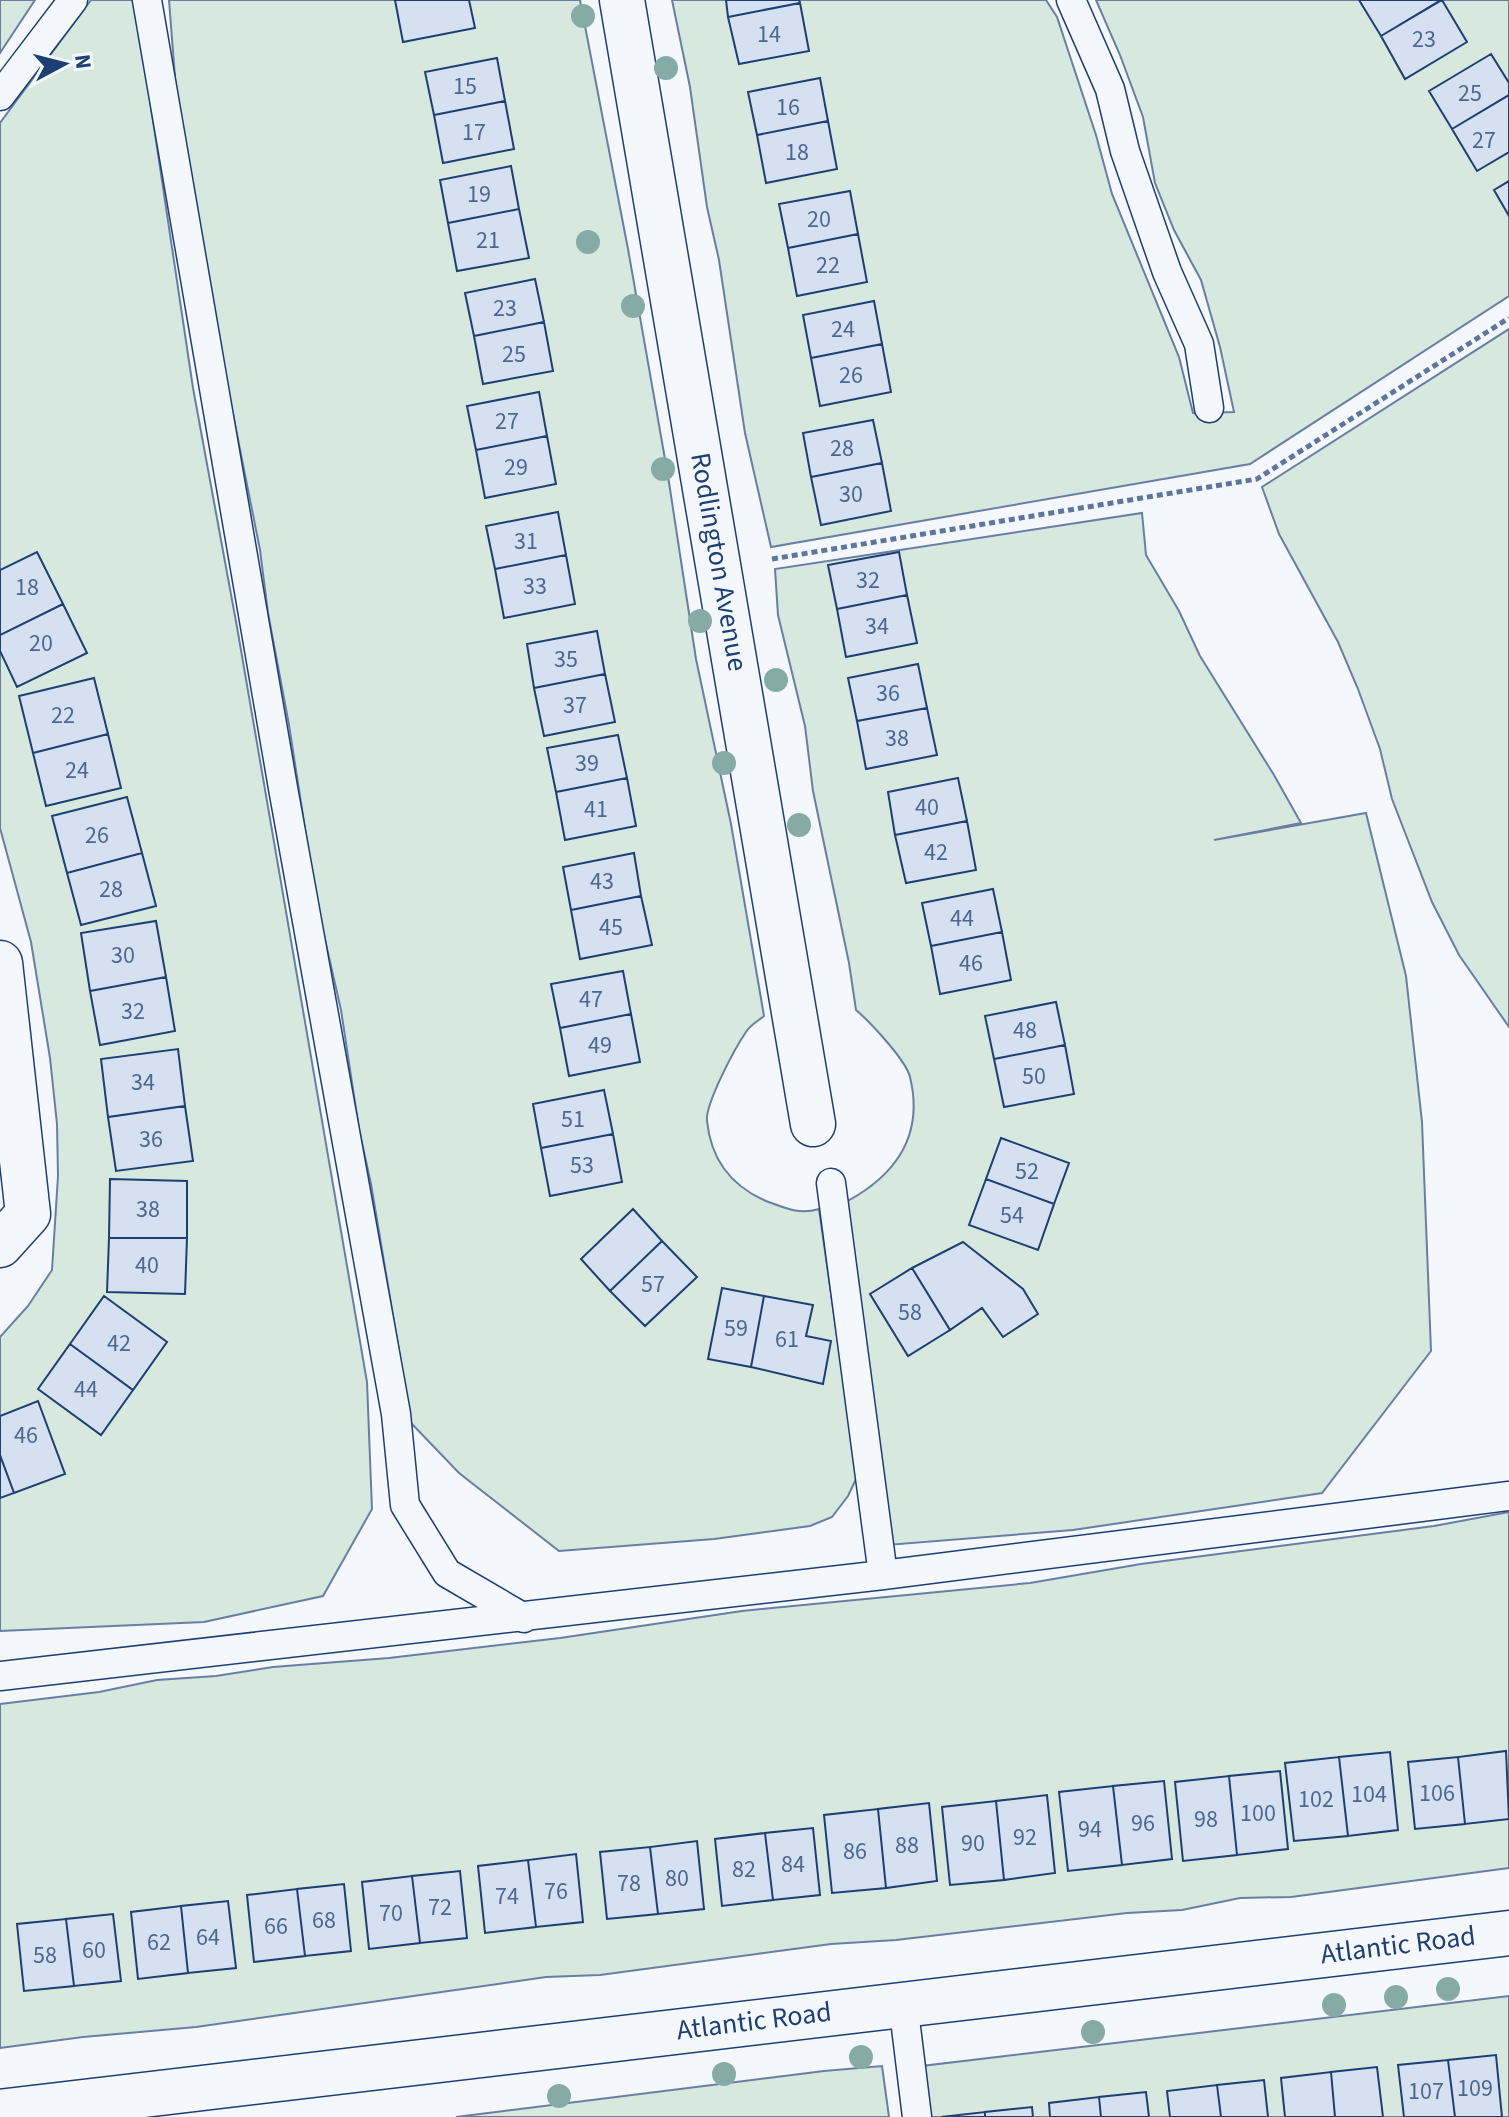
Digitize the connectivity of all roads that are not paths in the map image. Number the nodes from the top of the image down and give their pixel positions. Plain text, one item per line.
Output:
1 (73, 0) edge
2 (147, 0) edge
3 (622, 0) edge
4 (1071, 0) edge
5 (0, 96) edge
6 (1209, 408) dead end
7 (0, 963) edge
8 (813, 1124) dead end
9 (831, 1183) dead end
10 (0, 1245) edge
11 (1509, 1496) edge
12 (883, 1575) junction
13 (524, 1618) junction
14 (0, 1676) edge
15 (1509, 1933) edge
16 (903, 2003) junction
17 (0, 2112) edge
18 (917, 2117) edge

1 - 5 lane
2 - 13 lane
3 - 8 street, Rodlington Avenue
4 - 6 lane
7 - 10 street
9 - 12 lane
11 - 12 lane
12 - 13 lane
13 - 14 lane
15 - 16 street, Atlantic Road
16 - 17 street, Atlantic Road
16 - 18 lane

